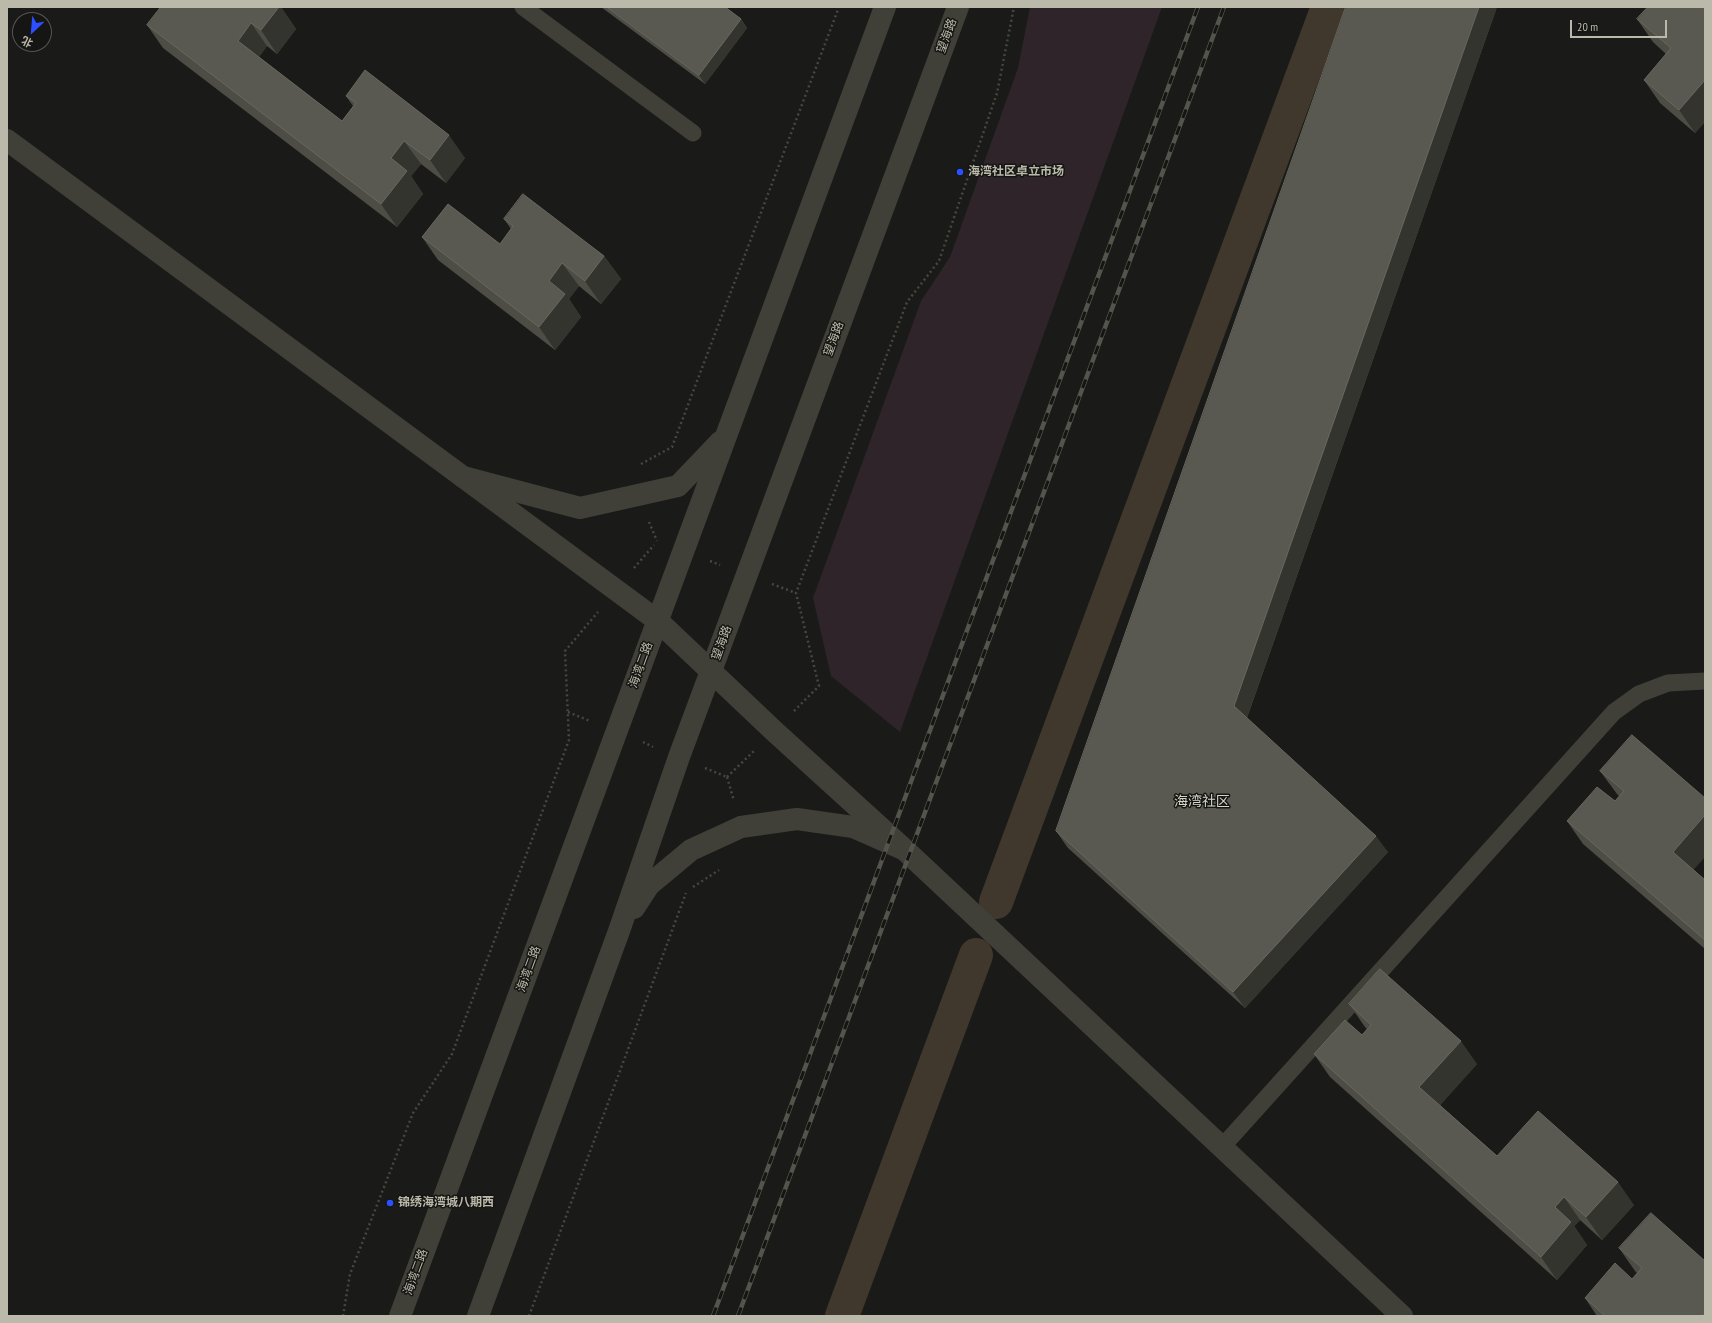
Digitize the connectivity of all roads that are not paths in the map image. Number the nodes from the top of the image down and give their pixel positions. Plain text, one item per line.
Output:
1 (523, 7) edge
2 (885, 7) edge
3 (958, 7) edge
4 (693, 133) dead end
5 (7, 140) edge
6 (727, 435) junction
7 (463, 477) junction
8 (658, 621) junction
9 (711, 672) junction
10 (1705, 681) edge
11 (905, 850) junction
12 (619, 931) junction
13 (1222, 1147) junction
14 (400, 1316) edge
15 (478, 1316) edge
16 (1402, 1316) edge

1 - 4 lane
2 - 6 street
3 - 9 street, 望海路
5 - 7 street
6 - 7 street
6 - 8 street
7 - 8 street
8 - 9 street
8 - 14 street, 海湾二路
9 - 11 street
9 - 12 street
10 - 13 lane
11 - 12 street
11 - 13 street
12 - 15 street
13 - 16 street

